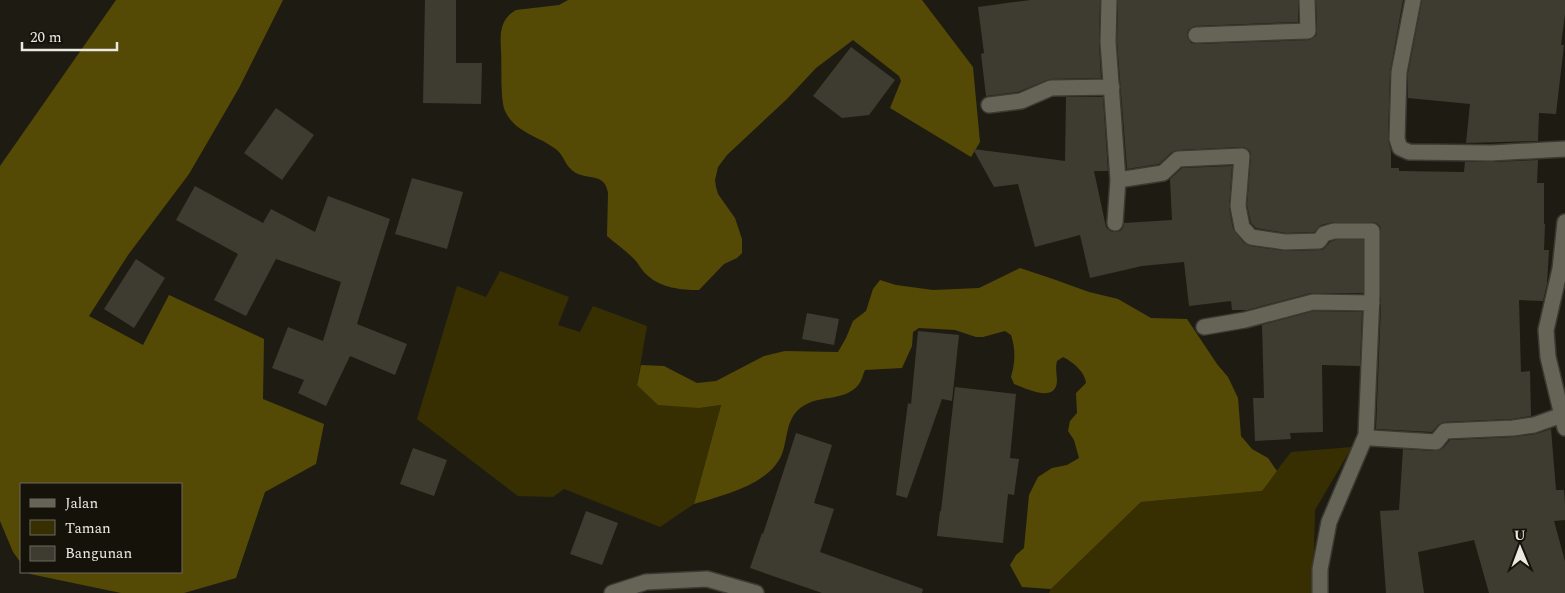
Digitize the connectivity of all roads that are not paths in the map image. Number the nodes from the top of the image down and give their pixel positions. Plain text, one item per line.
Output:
1 (1109, 0) edge
2 (1307, 0) edge
3 (1413, 0) edge
4 (1196, 35) dead end
5 (1112, 87) junction
6 (989, 105) dead end
7 (1565, 149) edge
8 (1118, 180) junction
9 (1565, 222) edge
10 (1115, 224) dead end
11 (1372, 303) junction
12 (1204, 328) dead end
13 (1563, 422) edge
14 (1366, 435) junction
15 (612, 593) edge
16 (756, 593) edge
17 (1320, 593) edge

1 - 5 street
2 - 4 street
3 - 7 street
5 - 6 street
5 - 8 street
8 - 10 street
8 - 11 street
9 - 13 street
11 - 12 street
11 - 14 street
13 - 14 street
14 - 17 street
15 - 16 street

